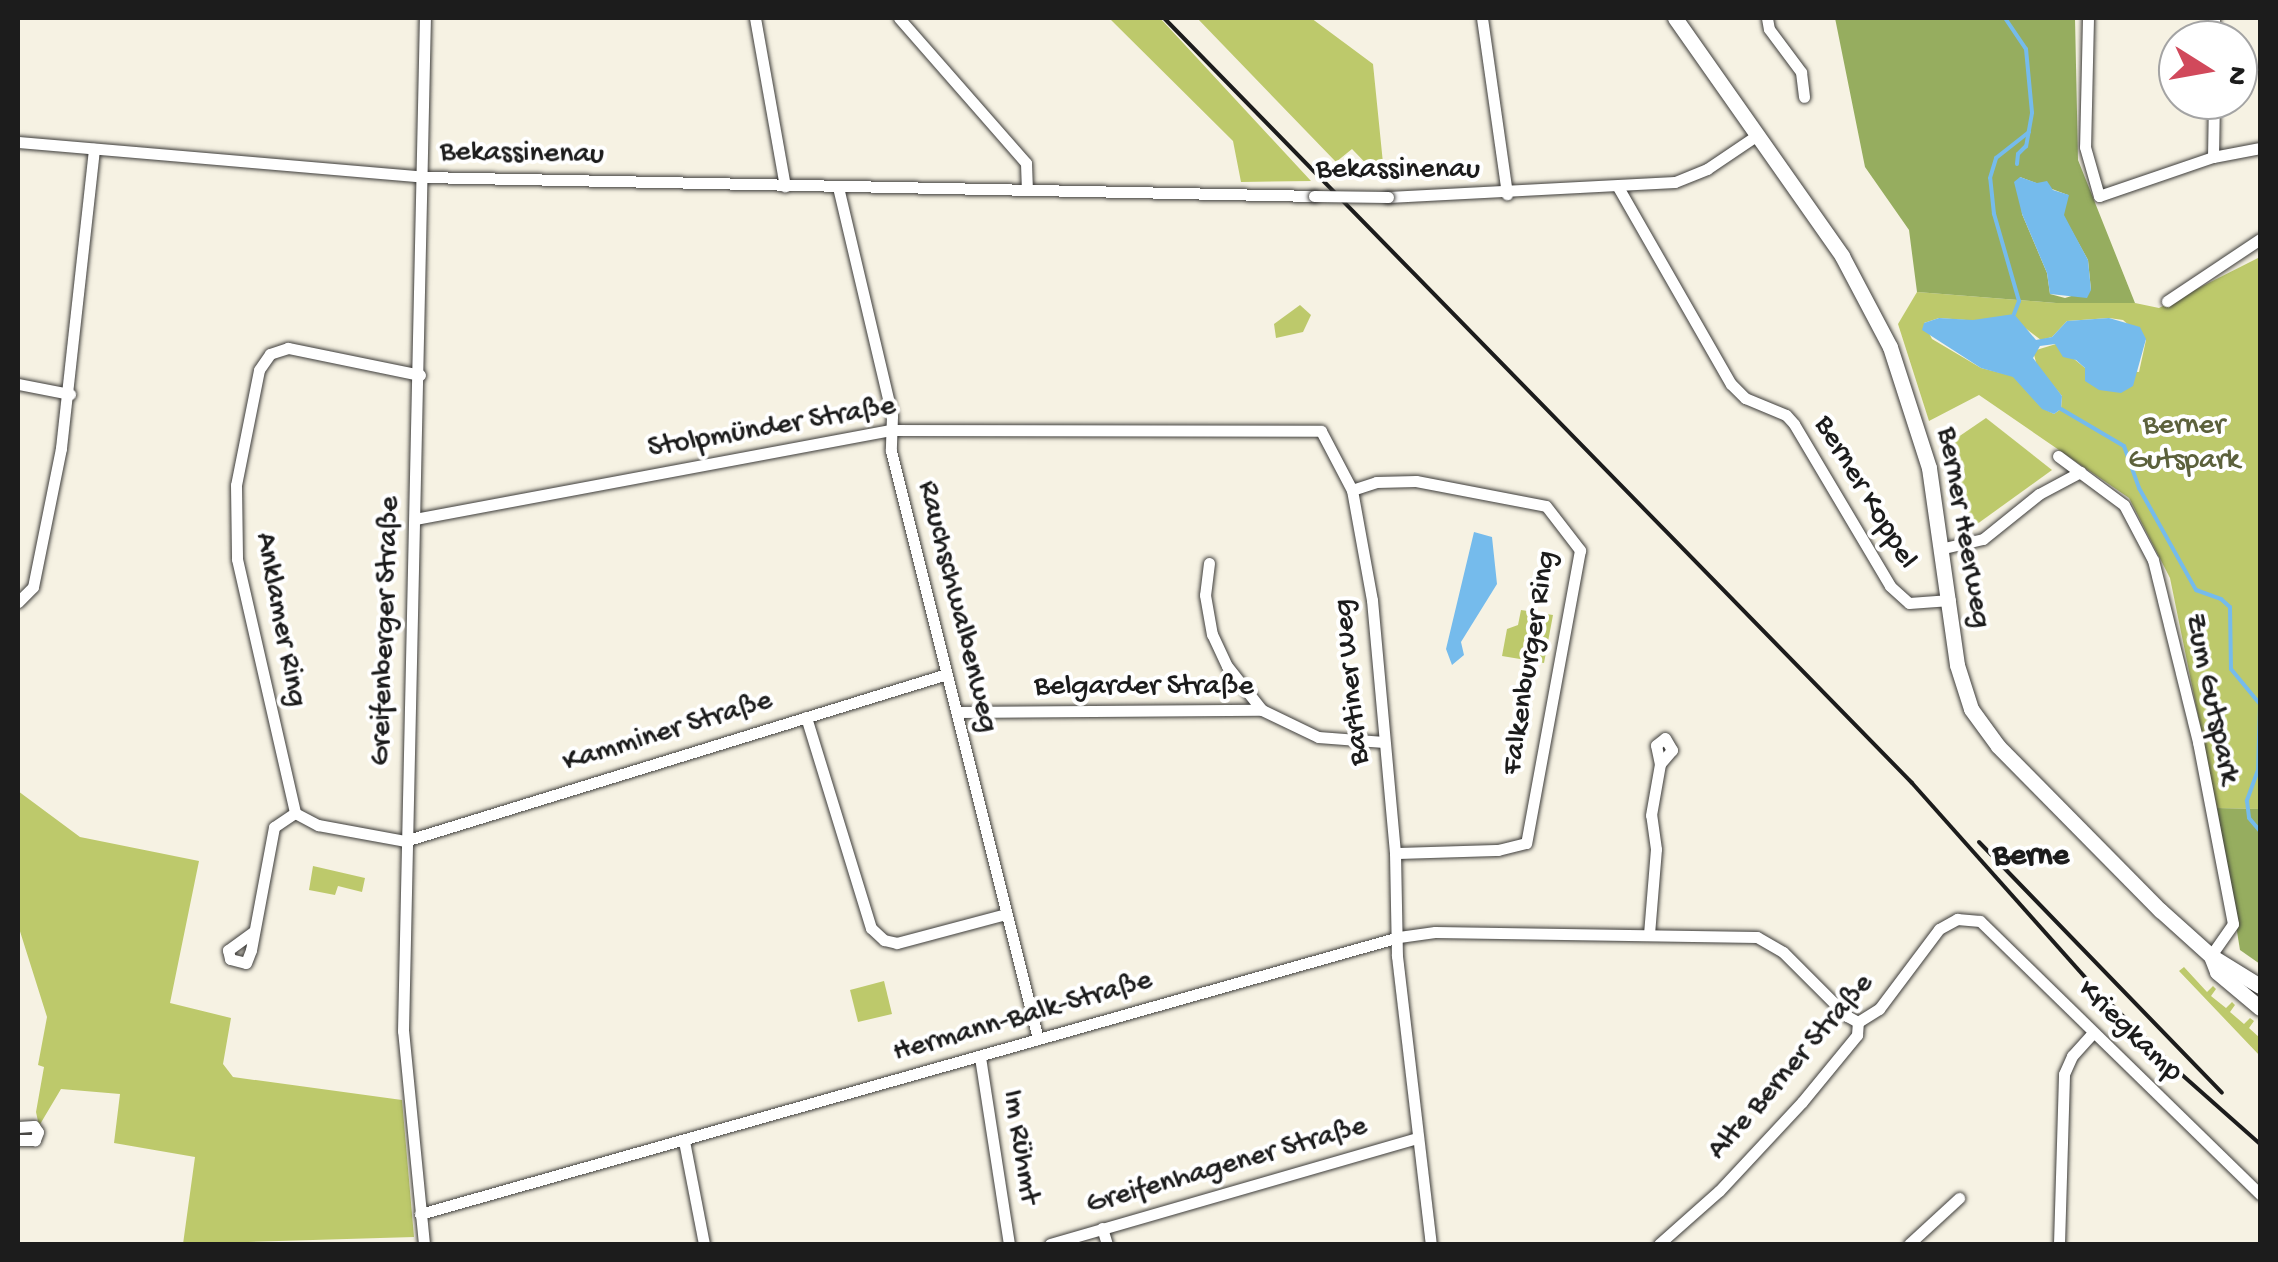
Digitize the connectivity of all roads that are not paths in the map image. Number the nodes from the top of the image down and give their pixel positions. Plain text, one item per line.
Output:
1 (425, 18) edge
2 (755, 18) edge
3 (899, 18) edge
4 (1482, 18) edge
5 (1675, 18) edge
6 (1767, 18) edge
7 (2088, 18) edge
8 (1804, 97) dead end
9 (2214, 120) edge
10 (1756, 136) junction
11 (18, 142) edge
12 (2260, 148) edge
13 (94, 149) junction
14 (2213, 158) junction
15 (424, 177) junction
16 (786, 186) junction
17 (838, 187) junction
18 (1618, 187) junction
19 (1028, 189) junction
20 (1506, 194) junction
21 (2260, 239) edge
22 (2166, 301) dead end
23 (420, 374) junction
24 (18, 384) edge
25 (70, 394) junction
26 (892, 430) junction
27 (1321, 431) joint
28 (2058, 456) dead end
29 (2080, 472) junction
30 (1352, 490) junction
31 (415, 519) junction
32 (1944, 548) junction
33 (1209, 563) dead end
34 (1950, 600) junction
35 (18, 602) edge
36 (947, 674) junction
37 (1262, 710) junction
38 (958, 712) junction
39 (806, 717) junction
40 (1384, 742) junction
41 (1660, 764) dead end
42 (295, 813) junction
43 (405, 841) junction
44 (1396, 853) junction
45 (1006, 914) junction
46 (1957, 919) joint
47 (253, 932) dead end
48 (1649, 934) junction
49 (1400, 937) junction
50 (2211, 956) junction
51 (2260, 986) edge
52 (2260, 1008) edge
53 (1858, 1022) junction
54 (2093, 1033) junction
55 (1038, 1039) junction
56 (980, 1057) junction
57 (18, 1127) edge
58 (1418, 1138) junction
59 (18, 1140) edge
60 (684, 1141) junction
61 (2260, 1194) edge
62 (1960, 1198) dead end
63 (420, 1214) junction
64 (1102, 1228) junction
65 (424, 1244) edge
66 (704, 1244) edge
67 (1009, 1244) edge
68 (1050, 1244) edge
69 (1107, 1244) edge
70 (1430, 1244) edge
71 (1659, 1244) edge
72 (1909, 1244) edge
73 (2060, 1244) edge

1 - 15 street, Greifenberger Straße
2 - 16 street
3 - 19 street
4 - 20 street
5 - 10 main road, Berner Heerweg
6 - 8 street
7 - 14 street
9 - 14 street
10 - 18 street, Bekassinenau
10 - 32 main road, Berner Heerweg
11 - 13 street, Bekassinenau
12 - 14 street
13 - 15 street, Bekassinenau
13 - 25 street
15 - 16 street, Bekassinenau
15 - 23 street, Greifenberger Straße
16 - 17 street, Bekassinenau
17 - 19 street, Bekassinenau
17 - 26 street, Rauchschwalbenweg
18 - 20 street, Bekassinenau
18 - 34 street, Berner Koppel
19 - 20 street, Bekassinenau, bridge
21 - 22 street
23 - 31 street, Greifenberger Straße
23 - 42 street, Anklamer Ring
24 - 25 street
25 - 35 street
26 - 27 street, Stolpmünder Straße
26 - 31 street, Stolpmünder Straße
26 - 36 street, Rauchschwalbenweg
27 - 30 street, Bartiner Weg
28 - 29 street, Zum Gutspark
29 - 32 street
29 - 50 street, Zum Gutspark
30 - 40 street, Bartiner Weg
30 - 44 street, Falkenburger Ring
31 - 43 street, Greifenberger Straße
32 - 34 main road, Berner Heerweg
33 - 37 street
34 - 50 main road, Berner Heerweg
36 - 38 street, Rauchschwalbenweg
36 - 39 street, Kamminer Straße
37 - 38 street, Belgarder Straße
37 - 40 street, Belgarder Straße
38 - 45 street, Rauchschwalbenweg
39 - 43 street, Kamminer Straße
39 - 45 street
40 - 44 street, Bartiner Weg
41 - 48 street
42 - 43 street
42 - 47 street
43 - 63 street, Greifenberger Straße
44 - 49 street, Bartiner Weg
45 - 55 street, Rauchschwalbenweg
46 - 53 street, Alte Berner Straße
46 - 54 street, Kriegkamp
48 - 49 street, Hermann-Balk-Straße
48 - 53 street, Hermann-Balk-Straße
49 - 55 street, Hermann-Balk-Straße
49 - 58 street, Bartiner Weg
50 - 51 main road, Berner Heerweg
50 - 52 main road, Berner Heerweg
53 - 71 street, Alte Berner Straße
54 - 61 street, Kriegkamp
54 - 73 street
55 - 56 street, Hermann-Balk-Straße
56 - 60 street, Hermann-Balk-Straße
56 - 67 street, Im Rühmt
57 - 59 street
58 - 64 street, Greifenhagener Straße
58 - 70 street, Bartiner Weg
60 - 63 street, Hermann-Balk-Straße
60 - 66 street
62 - 72 street
63 - 65 street, Greifenberger Straße
64 - 68 street, Greifenhagener Straße
64 - 69 street

